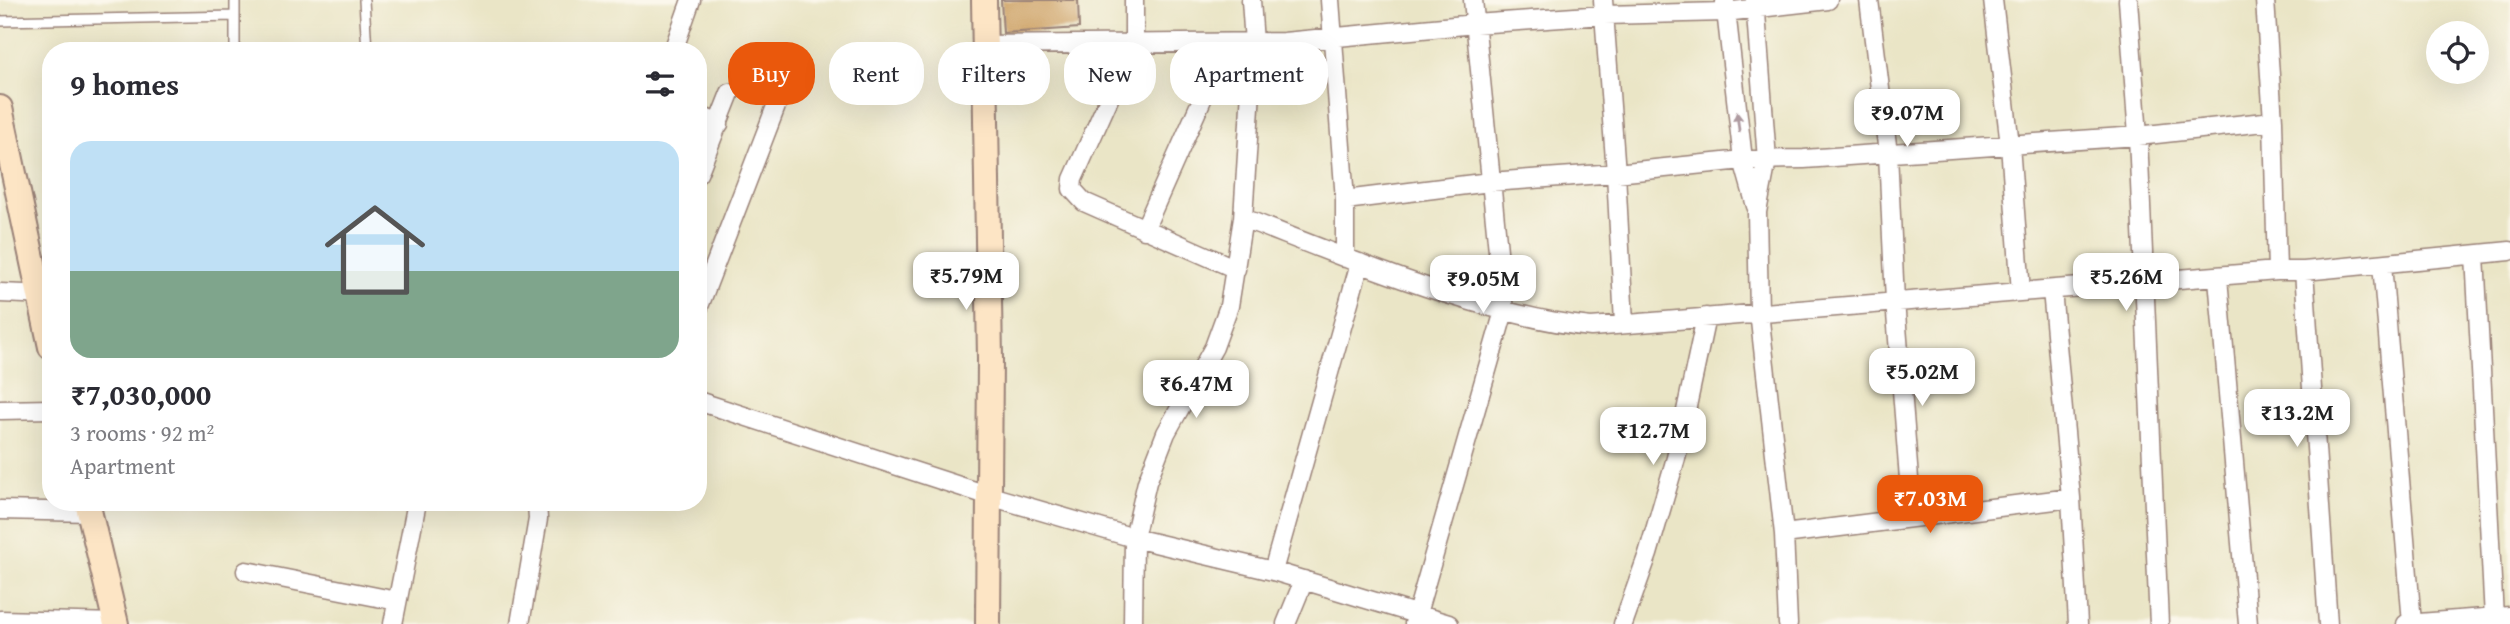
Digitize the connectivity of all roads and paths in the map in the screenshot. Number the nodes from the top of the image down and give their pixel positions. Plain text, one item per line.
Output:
1 (235, 0) edge
2 (364, 0) edge
3 (691, 0) edge
4 (984, 0) edge
5 (1134, 0) edge
6 (1251, 0) edge
7 (1330, 0) edge
8 (1474, 0) edge
9 (1828, 0) edge
10 (1870, 0) edge
11 (1993, 0) edge
12 (2128, 0) edge
13 (2265, 0) edge
14 (1755, 4) edge
15 (1725, 6) edge
16 (1603, 7) edge
17 (235, 16) junction
18 (0, 21) edge
19 (1475, 24) junction
20 (1332, 38) junction
21 (234, 42) edge
22 (366, 42) edge
23 (676, 42) edge
24 (985, 42) edge
25 (1134, 42) edge
26 (1254, 42) edge
27 (1270, 42) edge
28 (728, 99) edge
29 (777, 105) edge
30 (986, 105) edge
31 (1106, 105) edge
32 (1199, 105) edge
33 (1250, 105) edge
34 (0, 108) edge
35 (707, 119) edge
36 (2273, 121) junction
37 (719, 124) junction
38 (2138, 136) junction
39 (2010, 145) junction
40 (707, 153) edge
41 (1888, 153) junction
42 (1743, 160) junction
43 (1767, 160) junction
44 (6, 162) edge
45 (1616, 173) junction
46 (1490, 182) junction
47 (1345, 200) junction
48 (1758, 212) junction
49 (1243, 218) junction
50 (1144, 229) junction
51 (2510, 251) edge
52 (2474, 255) junction
53 (1352, 260) junction
54 (2382, 264) junction
55 (1236, 269) junction
56 (2277, 271) junction
57 (2304, 271) junction
58 (2218, 278) junction
59 (2144, 283) junction
60 (42, 285) edge
61 (707, 286) edge
62 (2052, 290) junction
63 (2021, 292) junction
64 (0, 293) edge
65 (42, 295) edge
66 (1895, 301) junction
67 (1504, 311) junction
68 (1759, 312) junction
69 (1706, 317) junction
70 (1624, 323) junction
71 (707, 404) edge
72 (42, 409) edge
73 (0, 410) edge
74 (990, 496) junction
75 (2070, 498) junction
76 (42, 509) edge
77 (0, 510) edge
78 (90, 511) edge
79 (415, 511) edge
80 (538, 511) edge
81 (1912, 517) junction
82 (1784, 534) junction
83 (1134, 538) junction
84 (246, 571) dead end
85 (1273, 572) junction
86 (1304, 580) junction
87 (397, 601) junction
88 (2502, 617) edge
89 (0, 620) edge
90 (1416, 620) edge
91 (116, 623) edge
92 (2412, 623) edge
93 (393, 624) edge
94 (520, 624) edge
95 (988, 624) edge
96 (1133, 624) edge
97 (1286, 624) edge
98 (1450, 624) edge
99 (1623, 624) edge
100 (1788, 624) edge
101 (2078, 624) edge
102 (2159, 624) edge
103 (2248, 624) edge
104 (2328, 624) edge
105 (2406, 624) edge

1 - 17 lane
2 - 22 lane
3 - 23 street
4 - 24 street
5 - 25 street
6 - 26 street
7 - 20 street
8 - 19 street
9 - 14 street
10 - 41 street
11 - 39 street
12 - 38 street
13 - 36 street
14 - 15 street
14 - 43 street
15 - 16 street
42 -> 15 street
16 - 19 street
16 - 45 street
17 - 18 lane
17 - 21 lane
19 - 20 street
19 - 46 street
20 - 27 street
20 - 47 street
28 - 37 street
29 - 61 street
30 - 74 street
31 - 50 street
32 - 50 street
33 - 49 street
34 - 44 street
35 - 37 street
36 - 38 street
36 - 56 street
37 - 40 street
38 - 39 street
38 - 59 street
39 - 41 street
39 - 63 street
41 - 43 street
41 - 66 street
42 - 43 street
42 - 45 street
42 - 48 street
43 - 48 street
44 - 60 street
45 - 46 street
45 - 70 street
46 - 47 street
46 - 67 street
47 - 53 street
48 - 68 street
49 - 53 street
49 - 55 street
50 - 55 street
51 - 52 street
52 - 54 street
52 - 88 street
53 - 67 street
53 - 85 street
54 - 57 street
54 - 92 street
55 - 83 street
56 - 57 street
56 - 58 street
57 - 104 street
58 - 59 street
58 - 103 street
59 - 62 street
59 - 102 street
62 - 63 street
62 - 75 street
63 - 66 street
64 - 65 street
66 - 68 street
66 - 81 street
67 - 70 street
67 - 90 street
68 - 69 street
68 - 82 street
69 - 70 street
69 - 99 street
71 - 74 street
72 - 73 street
74 - 83 street
74 - 95 street
75 - 81 street
75 - 101 street
76 - 77 street
78 - 91 street
79 - 87 street
80 - 94 street
81 - 82 street
82 - 100 street
83 - 85 street
83 - 96 street
84 - 87 street
85 - 86 street
86 - 90 street
86 - 97 street
87 - 93 street
88 - 92 street
89 - 91 street
90 - 98 street
92 - 105 street

